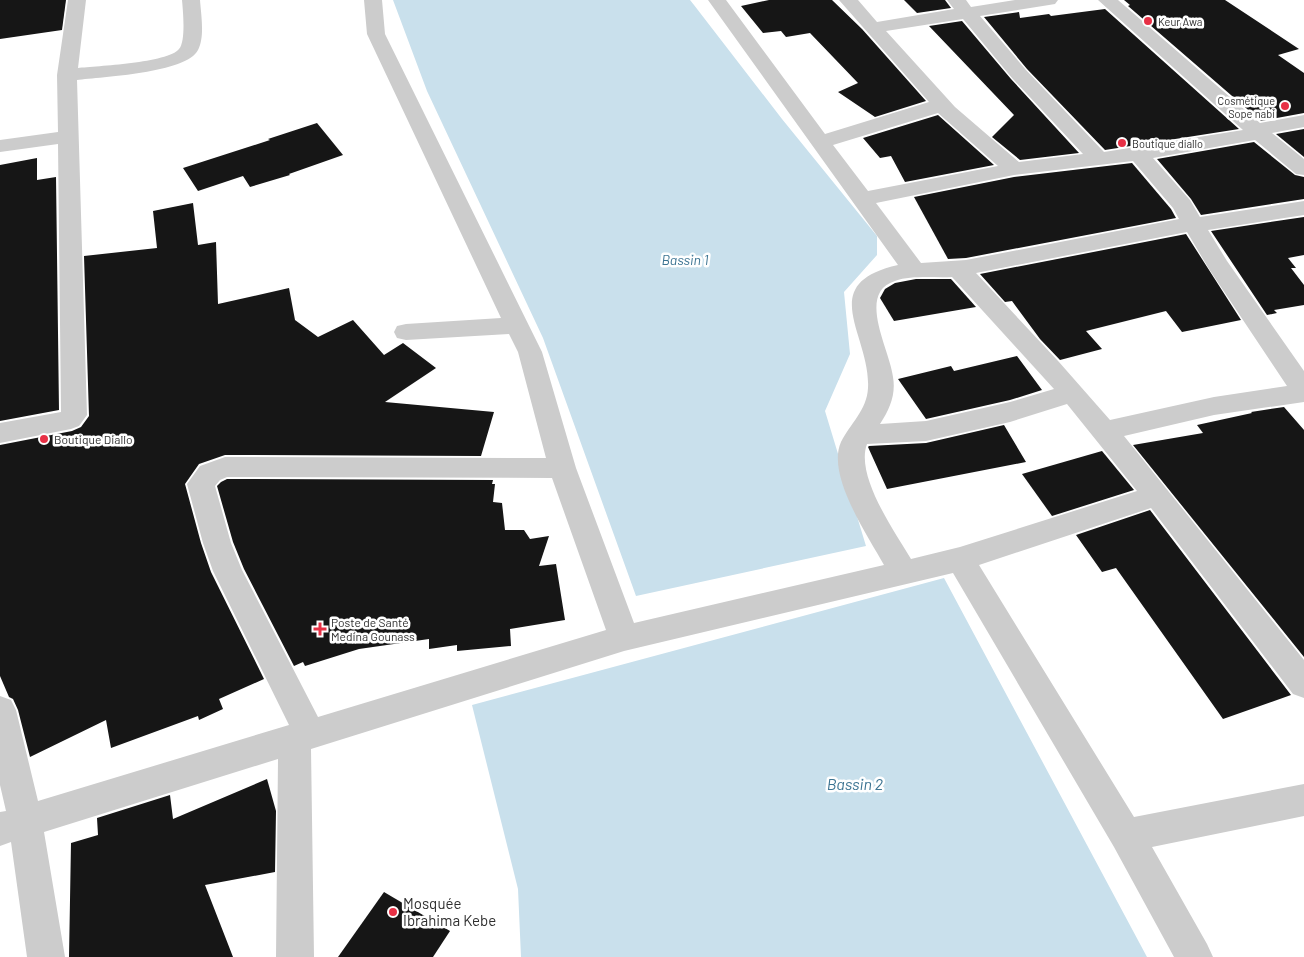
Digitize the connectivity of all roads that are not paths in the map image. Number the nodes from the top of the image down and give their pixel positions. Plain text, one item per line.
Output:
1 (77, 0) edge
2 (191, 0) edge
3 (373, 0) edge
4 (717, 0) edge
5 (848, 0) edge
6 (1049, 0) edge
7 (1107, 0) edge
8 (962, 6) edge
9 (872, 28) junction
10 (67, 74) junction
11 (942, 105) junction
12 (1304, 121) edge
13 (1258, 132) junction
14 (67, 137) junction
15 (820, 142) junction
16 (0, 146) edge
17 (1138, 154) junction
18 (1098, 158) junction
19 (1014, 169) junction
20 (1304, 170) edge
21 (861, 199) junction
22 (1304, 208) edge
23 (1192, 225) junction
24 (958, 269) junction
25 (914, 270) junction
26 (516, 325) junction
27 (406, 332) dead end
28 (1304, 392) edge
29 (1072, 393) junction
30 (1103, 431) junction
31 (0, 433) edge
32 (859, 434) junction
33 (562, 468) junction
34 (1156, 496) junction
35 (960, 559) junction
36 (904, 573) junction
37 (624, 638) junction
38 (1304, 684) edge
39 (0, 710) edge
40 (302, 735) junction
41 (1304, 800) edge
42 (12, 825) edge
43 (1126, 835) junction
44 (46, 957) edge
45 (295, 957) edge
46 (1194, 957) edge

1 - 10 street
2 - 10 street
3 - 26 street
4 - 15 street
5 - 9 street
6 - 8 street
7 - 13 street
8 - 9 street
8 - 18 street
9 - 11 street
10 - 14 street
11 - 15 street
11 - 19 street
12 - 13 street
13 - 17 street
13 - 20 street
14 - 16 street
14 - 31 street
15 - 21 street
17 - 18 street
17 - 23 street
18 - 19 street
19 - 21 street
21 - 25 street
22 - 23 street
23 - 24 street
23 - 28 street
24 - 25 street
24 - 29 street
25 - 32 street
26 - 27 street
26 - 33 street
28 - 30 street
29 - 30 street
29 - 32 street
30 - 34 street
32 - 36 street
33 - 37 street
33 - 40 street
34 - 35 street
34 - 38 street
35 - 36 street
35 - 43 street
36 - 37 street
37 - 40 street
39 - 42 street
40 - 42 street
40 - 45 street
41 - 43 street
42 - 44 street
43 - 46 street

